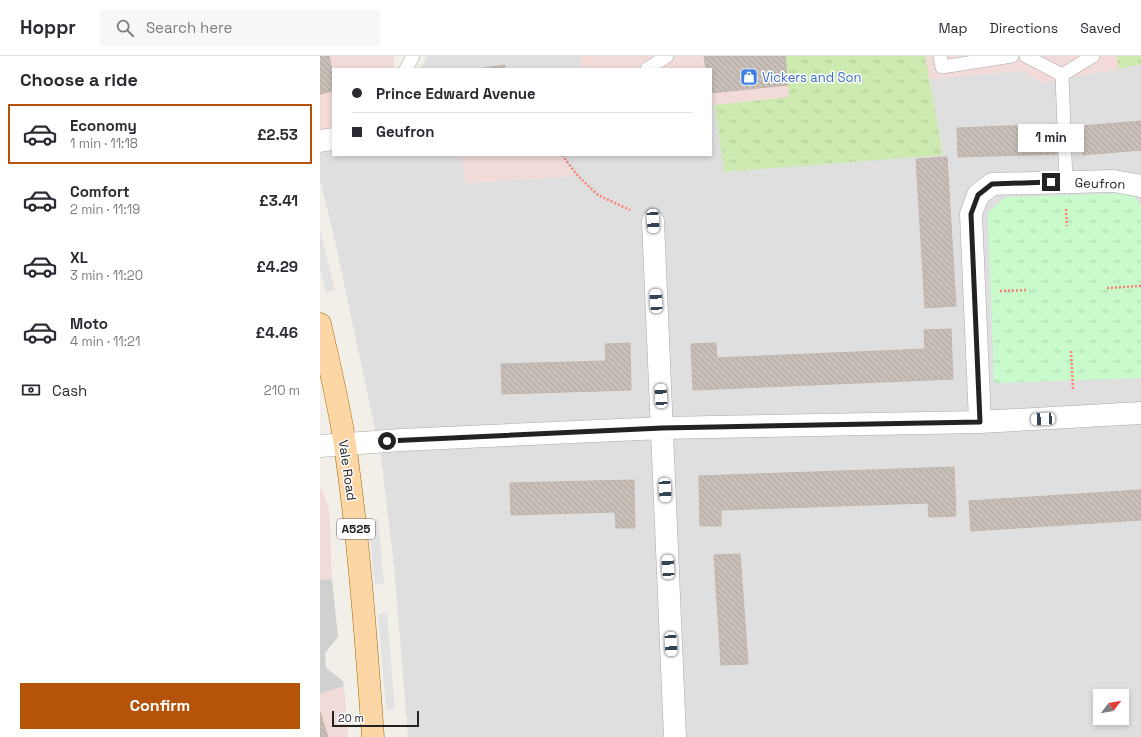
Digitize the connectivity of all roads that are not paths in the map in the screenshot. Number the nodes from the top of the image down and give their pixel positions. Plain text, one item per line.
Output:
1 (413, 56) edge
2 (667, 56) edge
3 (940, 56) edge
4 (1012, 56) edge
5 (1026, 56) edge
6 (1093, 56) edge
7 (407, 68) edge
8 (649, 68) edge
9 (1062, 75) junction
10 (332, 139) edge
11 (320, 141) edge
12 (1066, 182) junction
13 (1141, 186) edge
14 (653, 221) road end
15 (320, 324) edge
16 (1141, 413) edge
17 (980, 422) junction
18 (662, 428) junction
19 (345, 444) junction
20 (320, 446) edge
21 (373, 737) edge
22 (675, 737) edge

1 - 7 lane
2 - 8 lane
3 - 4 lane
5 - 9 lane
6 - 9 lane
9 - 12 lane
10 - 11 street
12 - 13 street, Geufron
12 - 17 street, Geufron
14 - 18 street
15 - 19 main road, Vale Road / A525
16 - 17 street
17 - 18 street
18 - 19 street
18 - 22 street
19 - 20 street
19 - 21 main road, Vale Road / A525

